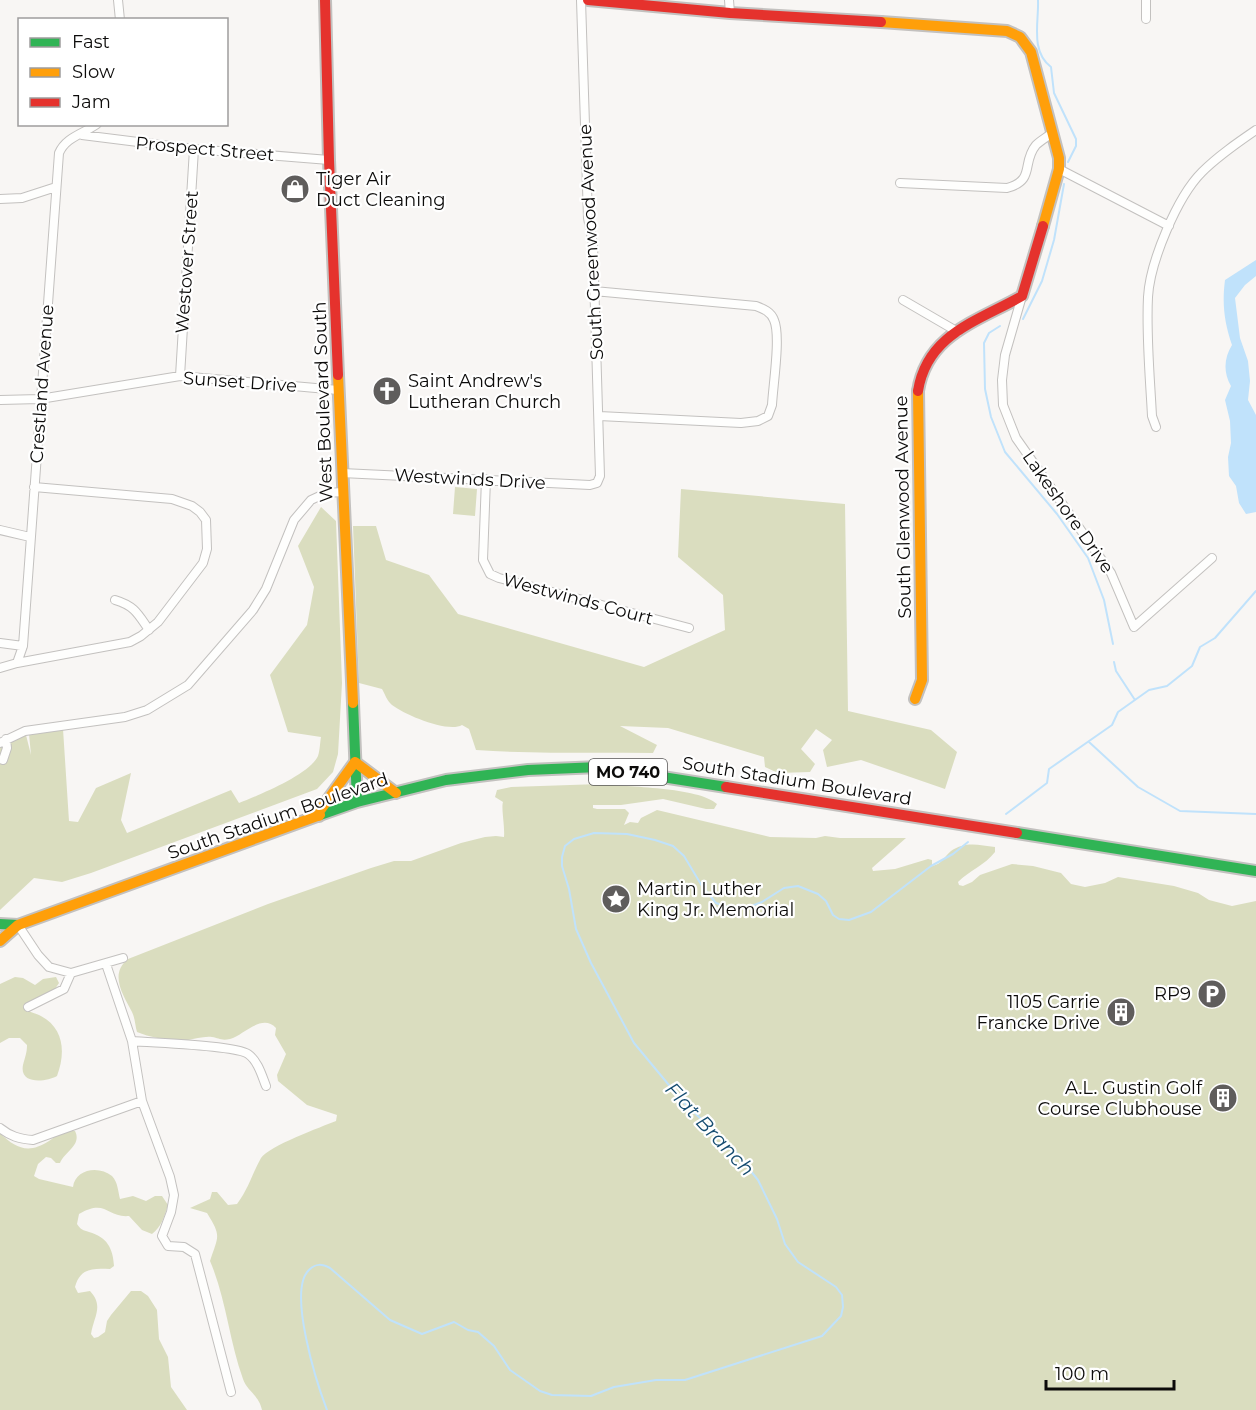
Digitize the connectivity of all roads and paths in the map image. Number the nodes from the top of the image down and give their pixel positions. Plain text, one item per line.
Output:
1 (118, 0) edge
2 (325, 0) edge
3 (582, 0) edge
4 (588, 0) edge
5 (729, 0) edge
6 (1146, 0) edge
7 (730, 13) junction
8 (120, 18) edge
9 (1146, 20) dead end
10 (95, 126) edge
11 (1256, 130) edge
12 (1052, 133) junction
13 (82, 135) junction
14 (194, 148) junction
15 (329, 160) junction
16 (1059, 169) junction
17 (900, 183) dead end
18 (56, 188) junction
19 (0, 199) edge
20 (1169, 226) junction
21 (594, 291) junction
22 (1022, 296) junction
23 (903, 300) dead end
24 (958, 332) junction
25 (180, 376) junction
26 (338, 390) junction
27 (40, 399) junction
28 (0, 400) edge
29 (598, 416) junction
30 (1156, 427) dead end
31 (342, 473) junction
32 (486, 479) junction
33 (597, 483) joint
34 (34, 487) junction
35 (343, 492) junction
36 (0, 530) edge
37 (30, 537) junction
38 (1212, 558) dead end
39 (115, 600) dead end
40 (689, 628) dead end
41 (149, 630) junction
42 (0, 643) edge
43 (23, 646) junction
44 (17, 663) junction
45 (0, 668) edge
46 (915, 699) dead end
47 (3, 741) edge
48 (3, 760) dead end
49 (355, 762) junction
50 (396, 793) junction
51 (357, 802) junction
52 (319, 816) junction
53 (1256, 871) edge
54 (0, 924) edge
55 (18, 925) junction
56 (0, 940) edge
57 (123, 958) dead end
58 (106, 964) junction
59 (71, 973) junction
60 (28, 1007) dead end
61 (132, 1041) junction
62 (266, 1086) dead end
63 (142, 1101) junction
64 (0, 1128) edge
65 (231, 1392) dead end

1 - 8 street
2 - 15 main road, West Boulevard South
3 - 21 street, South Greenwood Avenue
4 - 7 main road
5 - 7 street
6 - 9 street
7 - 12 main road
10 - 13 street, Crestland Avenue
11 - 20 street
12 - 16 main road
12 - 17 street
13 - 14 street, Prospect Street
13 - 18 street, Crestland Avenue
14 - 15 street, Prospect Street
14 - 25 street, Westover Street
15 - 26 main road, West Boulevard South
16 - 20 street
16 - 22 main road
18 - 19 street
18 - 27 street, Crestland Avenue
20 - 30 street
21 - 29 street, South Greenwood Avenue
21 - 29 street
22 - 24 main road, South Glenwood Avenue
22 - 38 street, Lakeshore Drive
23 - 24 street
24 - 46 main road, South Glenwood Avenue
25 - 26 street, Sunset Drive
25 - 27 street, Sunset Drive
26 - 31 main road, West Boulevard South
27 - 28 street, Sunset Drive
27 - 34 street, Crestland Avenue
29 - 33 street, South Greenwood Avenue
31 - 32 street, Westwinds Drive
31 - 35 main road, West Boulevard South
32 - 33 street, Westwinds Drive
32 - 40 street, Westwinds Court
34 - 37 street, Crestland Avenue
34 - 41 street
35 - 47 street
35 - 49 main road, West Boulevard South
36 - 37 street
37 - 43 street, Crestland Avenue
39 - 41 street
41 - 44 street
42 - 43 street
43 - 44 street, Crestland Avenue
44 - 45 street
47 - 48 street
49 - 50 main road
49 - 51 main road, West Boulevard South
49 - 52 main road
50 - 51 main road, South Stadium Boulevard / MO 740
50 - 53 main road, South Stadium Boulevard / MO 740
51 - 52 main road, South Stadium Boulevard / MO 740
52 - 55 main road, South Stadium Boulevard / MO 740
54 - 55 main road, MO 740
55 - 56 main road, South Stadium Boulevard / MO 740
55 - 59 street
57 - 58 street
58 - 59 street
58 - 61 street
59 - 60 street
61 - 62 street
61 - 63 street
63 - 64 street
63 - 65 street

